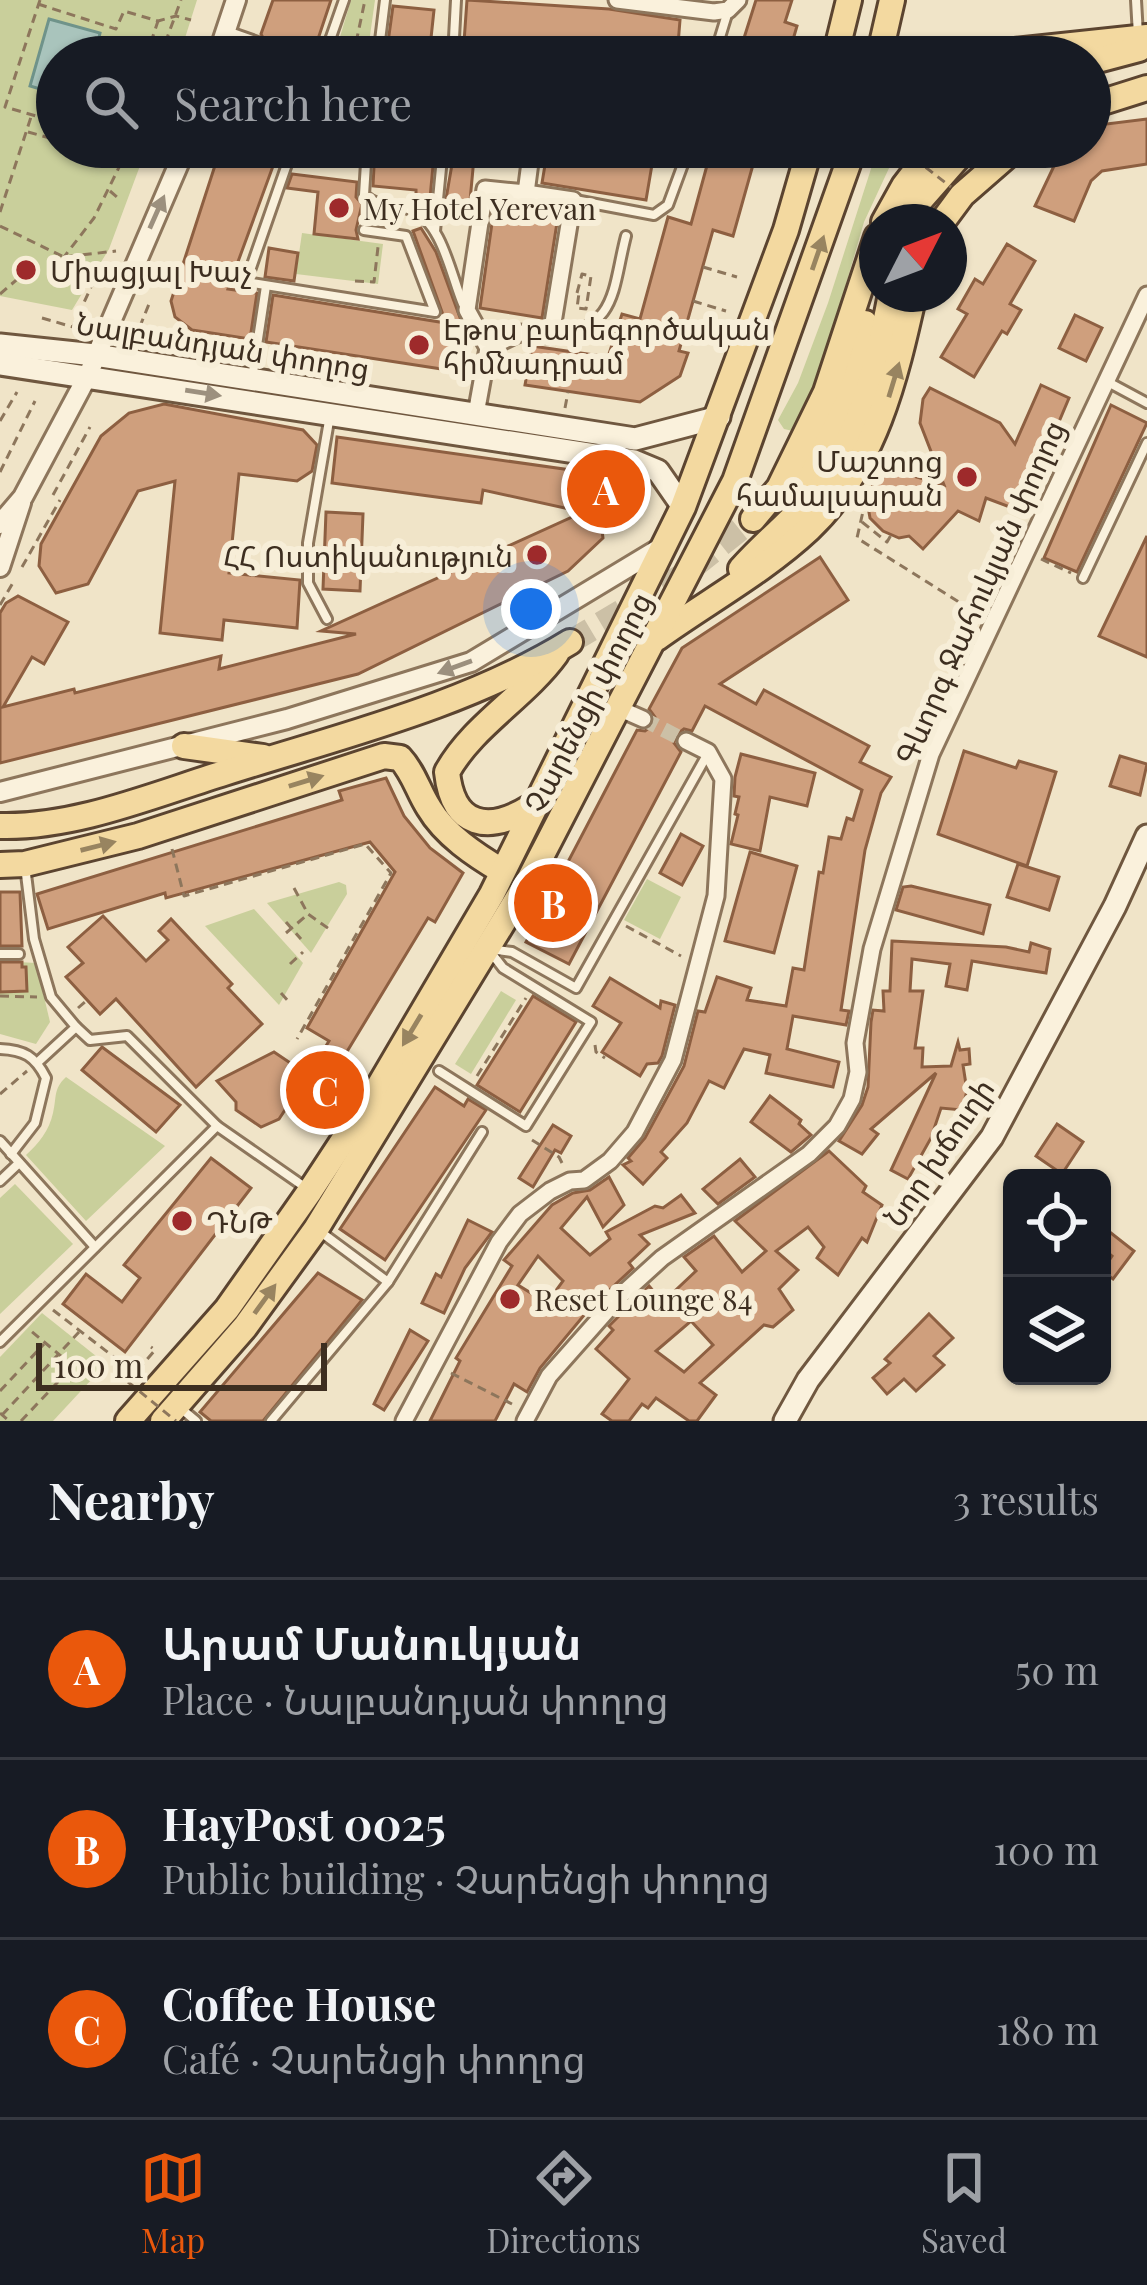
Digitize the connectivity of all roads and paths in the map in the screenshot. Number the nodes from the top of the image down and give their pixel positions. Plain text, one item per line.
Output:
1 (181, 0) edge
2 (236, 0) edge
3 (344, 0) edge
4 (356, 0) edge
5 (385, 0) edge
6 (456, 0) edge
7 (617, 0) edge
8 (849, 0) edge
9 (892, 0) edge
10 (1136, 0) edge
11 (39, 2) edge
12 (364, 2) edge
13 (733, 5) edge
14 (176, 16) junction
15 (191, 20) dead end
16 (158, 21) junction
17 (334, 28) junction
18 (226, 31) junction
19 (153, 36) edge
20 (168, 36) edge
21 (224, 36) edge
22 (241, 36) edge
23 (331, 36) edge
24 (348, 36) edge
25 (357, 36) edge
26 (380, 36) edge
27 (454, 36) edge
28 (722, 36) edge
29 (840, 36) edge
30 (884, 36) edge
31 (1144, 40) edge
32 (1111, 43) edge
33 (1111, 53) edge
34 (1147, 84) edge
35 (1111, 86) edge
36 (1111, 98) edge
37 (3, 108) edge
38 (32, 115) junction
39 (36, 116) edge
40 (27, 131) junction
41 (36, 134) edge
42 (120, 168) edge
43 (177, 168) edge
44 (286, 168) edge
45 (366, 168) edge
46 (441, 168) edge
47 (529, 168) edge
48 (681, 168) edge
49 (804, 168) edge
50 (847, 168) edge
51 (918, 168) edge
52 (928, 168) edge
53 (947, 168) edge
54 (993, 168) edge
55 (951, 187) dead end
56 (108, 190) junction
57 (526, 193) junction
58 (118, 197) dead end
59 (573, 200) junction
60 (901, 204) edge
61 (914, 204) edge
62 (955, 204) edge
63 (0, 212) edge
64 (0, 226) edge
65 (364, 230) dead end
66 (435, 232) junction
67 (626, 236) dead end
68 (378, 247) dead end
69 (116, 251) dead end
70 (64, 257) junction
71 (703, 267) dead end
72 (22, 274) dead end
73 (737, 277) dead end
74 (355, 281) dead end
75 (100, 284) dead end
76 (91, 285) junction
77 (266, 286) junction
78 (859, 292) edge
79 (579, 293) joint
80 (0, 294) edge
81 (1147, 295) edge
82 (694, 301) dead end
83 (149, 304) dead end
84 (467, 310) junction
85 (726, 311) dead end
86 (869, 312) edge
87 (887, 312) edge
88 (910, 312) edge
89 (42, 318) dead end
90 (550, 335) junction
91 (0, 345) edge
92 (132, 346) dead end
93 (488, 348) junction
94 (0, 364) edge
95 (92, 365) junction
96 (253, 379) junction
97 (1104, 381) junction
98 (17, 392) dead end
99 (568, 392) dead end
100 (35, 401) dead end
101 (1147, 403) edge
102 (331, 413) junction
103 (564, 413) dead end
104 (476, 414) junction
105 (719, 417) junction
106 (0, 421) edge
107 (90, 427) dead end
108 (1147, 443) edge
109 (0, 472) edge
110 (52, 495) dead end
111 (23, 497) junction
112 (60, 500) dead end
113 (856, 501) dead end
114 (682, 507) junction
115 (861, 521) junction
116 (0, 524) edge
117 (891, 535) dead end
118 (665, 545) junction
119 (1029, 553) junction
120 (0, 567) edge
121 (1083, 578) joint
122 (720, 593) junction
123 (0, 605) edge
124 (327, 619) dead end
125 (994, 625) junction
126 (650, 643) junction
127 (618, 708) junction
128 (643, 719) tunnel mouth
129 (686, 741) tunnel mouth
130 (184, 746) junction
131 (708, 752) junction
132 (272, 758) junction
133 (0, 792) edge
134 (531, 807) junction
135 (194, 815) junction
136 (0, 826) edge
137 (1147, 836) edge
138 (170, 842) dead end
139 (12, 864) edge
140 (502, 871) junction
141 (294, 888) dead end
142 (308, 914) junction
143 (615, 919) junction
144 (286, 922) dead end
145 (291, 928) junction
146 (332, 931) dead end
147 (286, 933) dead end
148 (301, 939) dead end
149 (488, 949) junction
150 (303, 952) dead end
151 (0, 954) edge
152 (19, 954) dead end
153 (290, 964) dead end
154 (698, 965) junction
155 (281, 993) dead end
156 (529, 993) dead end
157 (0, 996) edge
158 (50, 997) junction
159 (290, 1004) dead end
160 (76, 1027) junction
161 (601, 1034) dead end
162 (297, 1039) dead end
163 (0, 1048) edge
164 (605, 1058) dead end
165 (38, 1062) junction
166 (439, 1071) dead end
167 (16, 1080) dead end
168 (471, 1086) dead end
169 (0, 1094) edge
170 (217, 1126) junction
171 (482, 1132) dead end
172 (0, 1141) edge
173 (11, 1154) junction
174 (19, 1163) junction
175 (0, 1181) edge
176 (310, 1191) junction
177 (316, 1229) junction
178 (95, 1246) junction
179 (388, 1282) junction
180 (40, 1300) junction
181 (20, 1321) junction
182 (80, 1331) junction
183 (0, 1342) edge
184 (45, 1343) junction
185 (151, 1347) dead end
186 (58, 1354) junction
187 (433, 1365) junction
188 (132, 1370) dead end
189 (0, 1390) edge
190 (1, 1414) edge
191 (178, 1417) edge
192 (527, 1417) edge
193 (134, 1419) edge
194 (9, 1421) edge
195 (21, 1421) edge
196 (271, 1421) edge
197 (404, 1421) edge
198 (785, 1421) edge

1 - 14 path
2 - 18 street
3 - 17 lane
4 - 12 path
5 - 26 lane
6 - 27 lane
7 - 13 street
8 - 29 main road
9 - 30 main road
10 - 31 lane
11 - 16 path
11 - 37 path
12 - 25 path
13 - 28 lane
14 - 15 path
14 - 16 path
14 - 20 path
16 - 19 path
17 - 23 lane
17 - 24 path
18 - 21 street
18 - 22 lane
31 - 32 main road
31 - 33 main road
34 - 35 main road
34 - 36 main road
37 - 38 path
38 - 39 path
38 - 40 path
40 - 41 path
40 - 63 path
42 - 56 path
95 -> 43 street
44 - 77 lane
45 - 66 lane
46 - 66 lane
47 - 57 street
48 - 59 lane
49 - 105 main road, Չարենցի փողոց
126 -> 50 main road, Չարենցի փողոց
51 - 60 main road
52 - 55 path, bridge
53 - 61 main road
54 - 62 main road
56 - 58 path
56 - 70 path
57 - 59 street
57 - 84 street
59 - 90 street
64 - 70 path
65 - 77 lane
66 - 84 lane
67 - 90 lane
68 - 74 path
69 - 70 path
70 - 76 path
71 - 73 path
72 - 80 path
75 - 76 path
76 - 89 path
77 - 96 lane
78 - 86 main road
79 - 79 path
81 - 97 street, Գևորգ Ջահուկյան փողոց
82 - 85 path
83 - 92 path
84 - 93 street
87 - 122 main road
122 -> 88 main road
90 - 93 street
91 - 95 main road, Նալբանդյան փողոց
93 - 104 street
94 - 95 main road, Նալբանդյան փողոց
95 - 96 main road, Նալբանդյան փողոց
95 -> 102 main road, Նալբանդյան փողոց
95 - 111 street
96 - 104 main road, Նալբանդյան փողոց
97 - 101 lane
97 - 119 street, Գևորգ Ջահուկյան փողոց
98 - 106 path
99 - 103 path
100 - 109 path
102 - 114 main road, Նալբանդյան փողոց
102 - 124 lane
104 - 105 main road, Նալբանդյան փողոց
105 - 114 main road, Չարենցի փողոց
107 - 110 path
108 - 121 lane
111 - 116 street
111 - 120 street
112 - 123 path
113 - 115 path
114 - 118 main road, Չարենցի փողոց
115 - 117 path
115 - 125 path
118 -> 130 street
118 - 134 main road, Չարենցի փողոց
119 - 121 path
119 - 125 street, Գևորգ Ջահուկյան փողոց
122 - 126 main road
125 - 192 street, Գևորգ Ջահուկյան փողոց
126 - 127 main road, Չարենցի փողոց
127 - 128 street
127 - 149 main road, Չարենցի փողոց
129 - 131 street
130 - 132 main road
130 - 133 street
131 - 143 lane
131 - 154 street
132 - 134 main road
132 - 135 main road
132 - 136 main road
134 - 140 main road, Չարենցի փողոց
139 -> 135 main road
135 -> 140 main road
137 - 198 main road, Նոր խճուղի
138 - 162 path
139 - 158 lane
140 -> 176 main road, Չարենցի փողոց
141 - 142 path
142 - 145 path
142 - 146 path
143 - 149 lane
143 - 154 path
144 - 145 path
145 - 147 path
145 - 148 path
149 - 166 lane
149 - 177 main road, Չարենցի փողոց
150 - 153 path
151 - 152 lane
154 - 187 street
155 - 159 path
156 - 168 path
157 - 158 path
158 - 160 lane
160 - 165 lane
160 - 170 lane
161 - 164 path
163 - 165 lane
165 - 173 lane
167 - 169 path
170 - 176 lane
170 - 178 lane
171 - 179 lane
172 - 173 lane
173 - 174 lane
174 - 175 lane
174 - 178 lane
176 - 193 main road, Չարենցի փողոց
177 - 179 lane
191 -> 177 main road, Չարենցի փողոց
178 - 180 lane
179 - 196 lane
180 - 181 lane
180 - 182 path
181 - 183 lane
181 - 184 path
182 - 186 path
182 - 188 path
184 - 186 path
184 - 189 path
185 - 191 path, bridge
186 - 190 path
186 - 195 path
187 - 192 path
187 - 197 street
190 - 194 path

